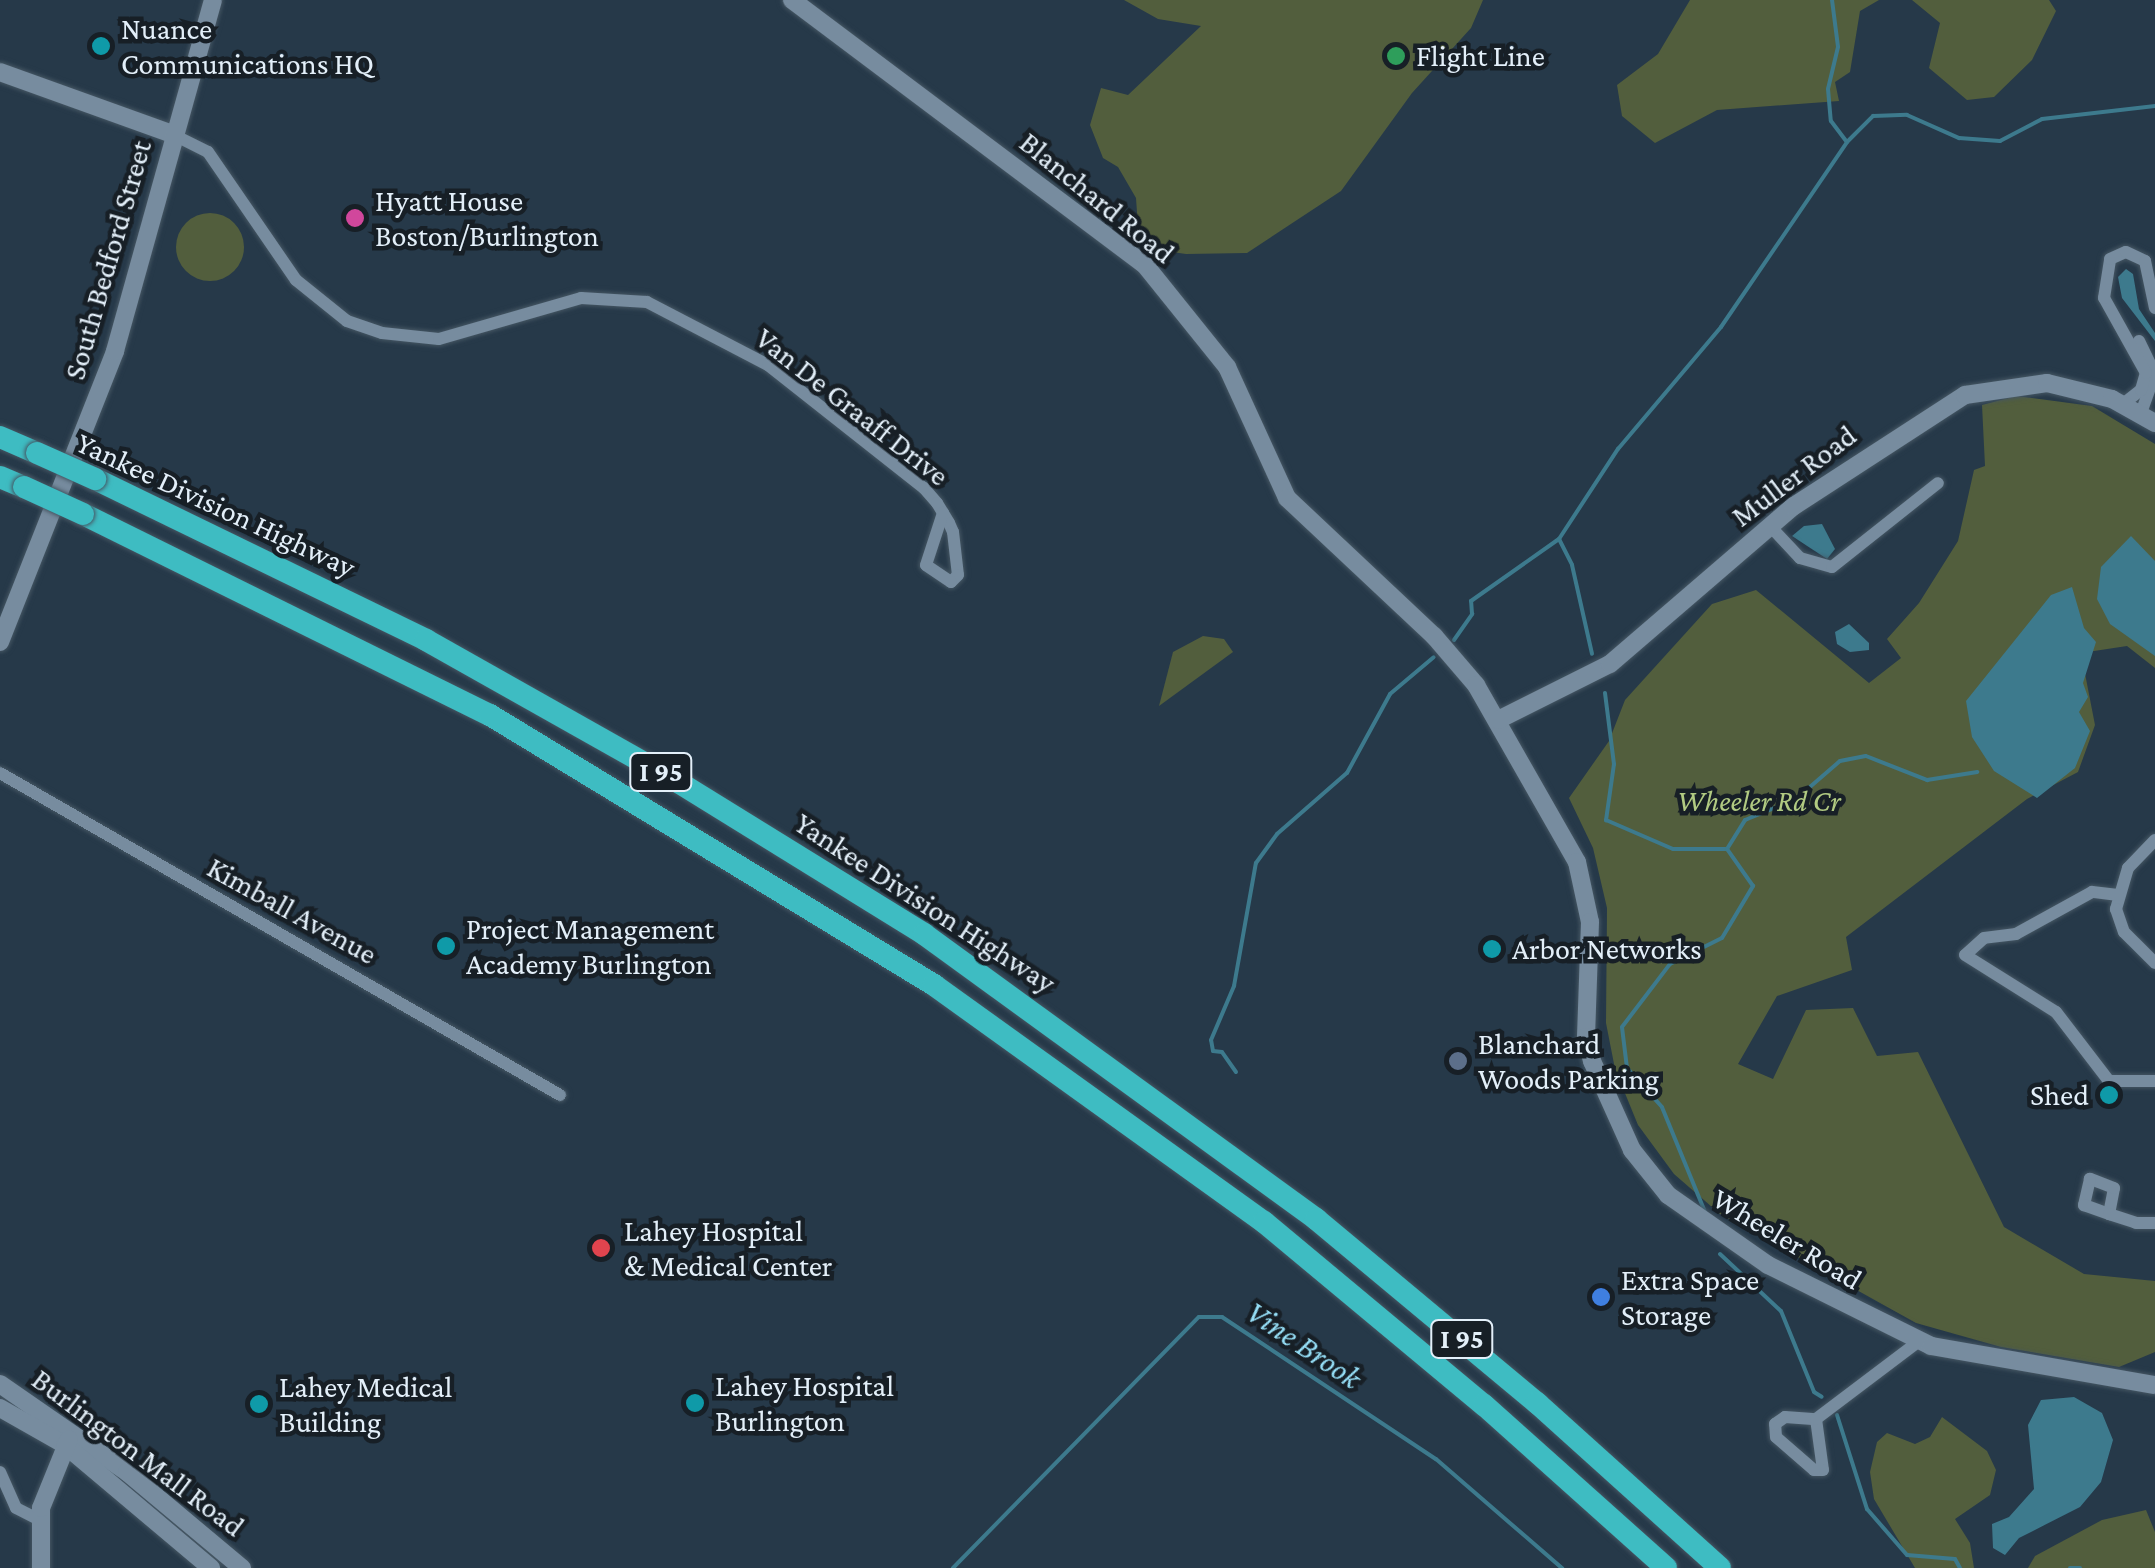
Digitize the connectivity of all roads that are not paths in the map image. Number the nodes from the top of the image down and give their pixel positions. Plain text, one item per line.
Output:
1 (213, 0) edge
2 (792, 0) edge
3 (0, 72) edge
4 (172, 134) junction
5 (2155, 308) edge
6 (2122, 328) junction
7 (2124, 404) junction
8 (2148, 418) edge
9 (0, 437) edge
10 (0, 477) edge
11 (1938, 483) dead end
12 (943, 513) junction
13 (1770, 526) junction
14 (0, 642) edge
15 (1498, 720) junction
16 (0, 773) edge
17 (2155, 840) edge
18 (2118, 895) junction
19 (2155, 963) edge
20 (2155, 1081) edge
21 (560, 1095) dead end
22 (2109, 1214) dead end
23 (2155, 1223) edge
24 (1919, 1342) junction
25 (0, 1384) edge
26 (2155, 1386) edge
27 (0, 1408) edge
28 (1816, 1419) junction
29 (69, 1438) junction
30 (0, 1472) edge
31 (41, 1521) junction
32 (41, 1568) edge
33 (211, 1568) edge
34 (242, 1568) edge
35 (1666, 1568) edge
36 (1720, 1568) edge

1 - 4 main road, South Bedford Street
2 - 15 main road, Blanchard Road
3 - 4 main road
4 - 12 street, Van De Graaff Drive
4 - 14 main road, South Bedford Street
5 - 6 street
6 - 7 street
6 - 8 street
7 - 8 main road, Muller Road
7 - 13 main road, Muller Road
9 - 36 highway, Yankee Division Highway / I 95, bridge
10 - 35 highway, I 95, bridge
11 - 13 street
12 - 12 street, Van De Graaff Drive
13 - 15 main road, Muller Road
15 - 24 main road, Wheeler Road
16 - 21 street, Kimball Avenue
17 - 18 street
18 - 19 street
18 - 20 street
22 - 23 street
24 - 26 main road, Wheeler Road
24 - 28 street
25 - 29 main road, Burlington Mall Road
27 - 29 main road, Burlington Mall Road
28 - 28 street
29 - 31 main road
29 - 33 main road, Burlington Mall Road
29 - 34 main road, Burlington Mall Road
30 - 31 street
31 - 32 main road

